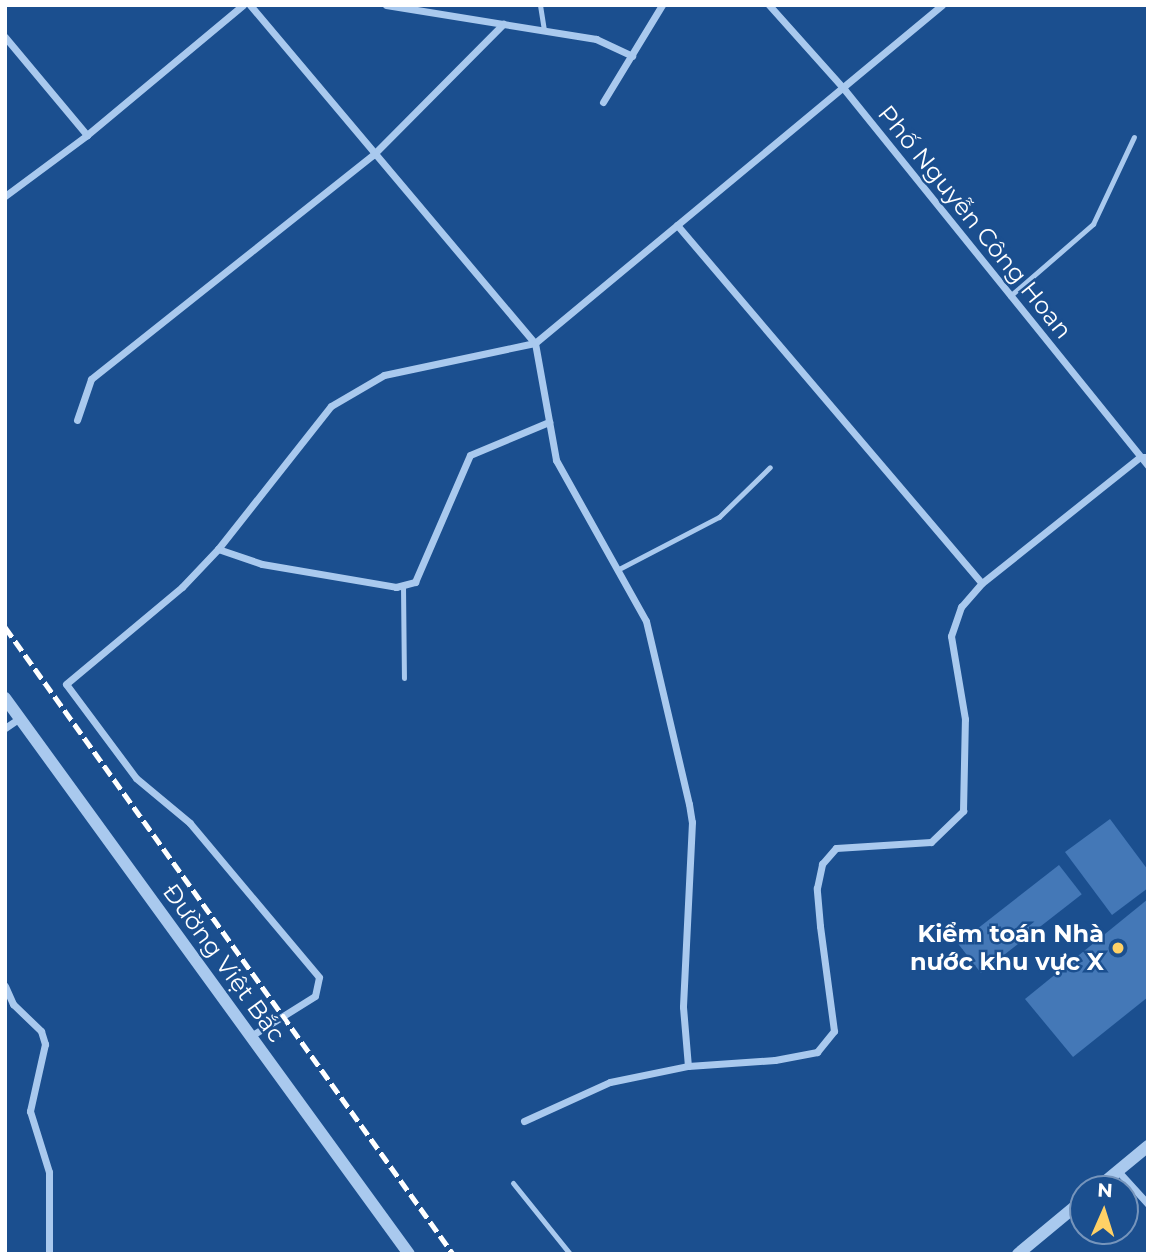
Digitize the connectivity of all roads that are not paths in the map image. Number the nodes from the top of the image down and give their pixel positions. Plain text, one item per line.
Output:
1 (243, 5) edge
2 (250, 5) edge
3 (386, 5) edge
4 (540, 5) edge
5 (662, 5) edge
6 (769, 5) edge
7 (942, 5) edge
8 (503, 24) junction
9 (544, 31) junction
10 (5, 37) edge
11 (632, 56) junction
12 (844, 89) junction
13 (603, 102) dead end
14 (87, 135) junction
15 (1133, 137) dead end
16 (373, 155) junction
17 (5, 196) edge
18 (677, 225) junction
19 (1010, 296) junction
20 (535, 343) junction
21 (77, 420) dead end
22 (549, 422) junction
23 (1144, 457) edge
24 (770, 467) dead end
25 (1148, 467) edge
26 (218, 549) junction
27 (617, 570) junction
28 (982, 583) junction
29 (403, 586) junction
30 (404, 678) dead end
31 (5, 698) edge
32 (20, 718) junction
33 (5, 729) edge
34 (5, 986) edge
35 (251, 1036) junction
36 (688, 1066) junction
37 (524, 1121) dead end
38 (1148, 1146) edge
39 (1118, 1171) junction
40 (1113, 1175) edge
41 (513, 1183) dead end
42 (1148, 1204) edge
43 (1069, 1212) edge
44 (49, 1254) edge
45 (409, 1254) edge
46 (570, 1254) edge
47 (1018, 1254) edge

1 - 14 street
2 - 16 street
3 - 8 street
4 - 9 lane
5 - 11 street
6 - 12 street, Phố Nguyễn Công Hoan
7 - 12 street
8 - 9 street
8 - 16 street
9 - 11 street
10 - 14 street
11 - 13 street
12 - 18 street
12 - 19 street, Phố Nguyễn Công Hoan
14 - 17 street
15 - 19 lane
16 - 20 street
16 - 21 street
18 - 20 street
18 - 28 street
19 - 23 street, Phố Nguyễn Công Hoan
20 - 22 street
20 - 26 street
22 - 27 street
22 - 29 street
23 - 25 street, Phố Nguyễn Công Hoan
23 - 28 street
24 - 27 lane
26 - 29 street
26 - 35 street
27 - 36 street
28 - 36 street
29 - 30 lane
31 - 32 street, Đường Việt Bắc
32 - 33 street
32 - 35 street, Đường Việt Bắc
34 - 44 street
35 - 45 street, Đường Việt Bắc
36 - 37 street
38 - 39 street
39 - 40 street
39 - 42 street
41 - 46 lane
43 - 47 street

